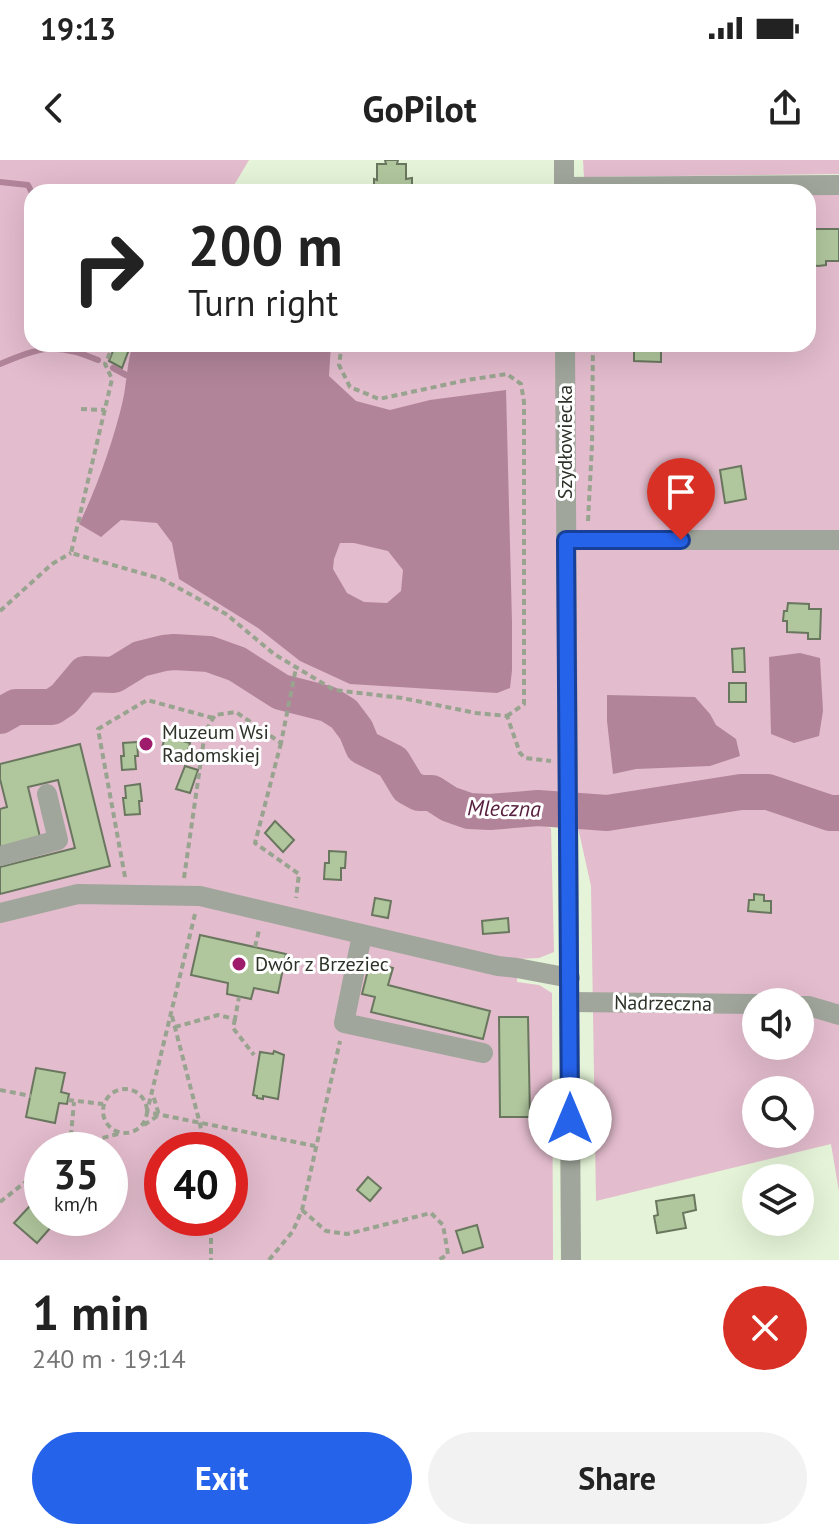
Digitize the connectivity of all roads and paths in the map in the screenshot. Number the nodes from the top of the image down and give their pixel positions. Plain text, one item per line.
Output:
1 (564, 160) edge
2 (564, 184) edge
3 (816, 185) edge
4 (839, 185) edge
5 (110, 352) edge
6 (341, 352) edge
7 (565, 352) edge
8 (81, 409) dead end
9 (105, 410) junction
10 (566, 540) junction
11 (839, 540) edge
12 (71, 553) junction
13 (0, 611) edge
14 (296, 667) junction
15 (507, 716) junction
16 (214, 718) junction
17 (281, 743) junction
18 (568, 766) junction
19 (47, 794) dead end
20 (0, 856) edge
21 (129, 895) junction
22 (191, 896) junction
23 (0, 913) edge
24 (294, 919) junction
25 (362, 935) junction
26 (570, 978) junction
27 (239, 997) dead end
28 (570, 1002) junction
29 (742, 1004) edge
30 (814, 1008) edge
31 (172, 1014) junction
32 (839, 1015) edge
33 (235, 1019) junction
34 (344, 1023) junction
35 (175, 1027) junction
36 (483, 1053) dead end
37 (254, 1055) dead end
38 (0, 1090) edge
39 (152, 1092) junction
40 (31, 1096) dead end
41 (103, 1104) junction
42 (147, 1112) junction
43 (159, 1115) junction
44 (200, 1124) junction
45 (141, 1126) junction
46 (69, 1132) edge
47 (118, 1132) edge
48 (202, 1132) edge
49 (128, 1133) edge
50 (315, 1146) junction
51 (24, 1183) edge
52 (0, 1202) edge
53 (302, 1210) junction
54 (211, 1236) edge
55 (211, 1260) edge
56 (269, 1260) edge
57 (439, 1260) edge
58 (571, 1260) edge

1 - 2 street
3 - 4 street
5 - 9 path
6 - 15 path
7 - 10 street, Szydłowiecka
8 - 9 path
9 - 12 path
10 - 11 street
10 - 18 street, Szydłowiecka
12 - 13 path
12 - 14 path
14 - 15 path
14 - 17 path
15 - 18 path
16 - 17 path
16 - 21 path
16 - 22 path
17 - 24 path
18 - 26 street, Szydłowiecka
19 - 20 street
21 - 22 street
21 - 23 street
22 - 24 street
22 - 31 path
24 - 25 street
25 - 26 street
25 - 34 street
26 - 28 street, Szydłowiecka
27 - 33 path
28 - 29 street, Nadrzeczna
28 - 58 street, Szydłowiecka
30 - 32 street
31 - 35 path
31 - 39 path
33 - 35 path
33 - 37 path
34 - 36 street
34 - 50 path
35 - 44 path
38 - 40 path
39 - 42 path
39 - 43 path
41 - 42 path
41 - 46 path
41 - 47 path
42 - 43 path
42 - 45 path
43 - 44 path
43 - 45 path
44 - 48 path
44 - 50 path
45 - 49 path
50 - 53 path
51 - 52 path
53 - 56 path
53 - 57 path
54 - 55 path

